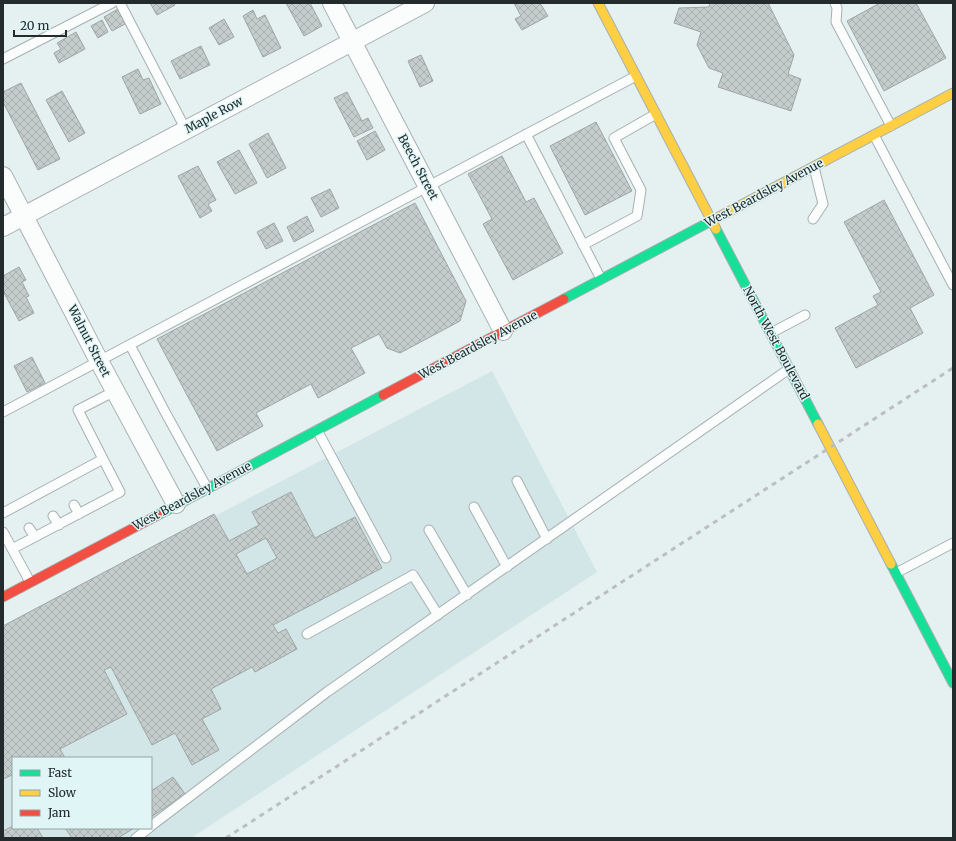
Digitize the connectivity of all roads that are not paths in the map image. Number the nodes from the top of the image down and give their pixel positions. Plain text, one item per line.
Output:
1 (112, 3) edge
2 (120, 3) edge
3 (332, 3) edge
4 (426, 3) edge
5 (598, 3) edge
6 (835, 3) edge
7 (352, 41) junction
8 (3, 59) edge
9 (636, 76) junction
10 (953, 93) edge
11 (656, 114) junction
12 (891, 126) junction
13 (186, 130) junction
14 (526, 134) junction
15 (874, 135) junction
16 (814, 167) junction
17 (3, 176) edge
18 (428, 186) junction
19 (24, 216) junction
20 (812, 220) dead end
21 (712, 221) junction
22 (3, 227) edge
23 (583, 245) junction
24 (601, 279) junction
25 (953, 285) edge
26 (805, 315) dead end
27 (504, 331) junction
28 (771, 333) junction
29 (130, 345) junction
30 (99, 361) junction
31 (789, 368) junction
32 (115, 391) junction
33 (3, 412) edge
34 (316, 430) junction
35 (103, 459) junction
36 (516, 481) dead end
37 (207, 488) junction
38 (40, 492) junction
39 (45, 501) dead end
40 (74, 504) dead end
41 (176, 504) junction
42 (17, 505) junction
43 (474, 507) dead end
44 (3, 512) edge
45 (21, 514) dead end
46 (79, 514) junction
47 (53, 516) dead end
48 (59, 525) junction
49 (29, 528) dead end
50 (429, 530) dead end
51 (3, 532) edge
52 (34, 538) junction
53 (547, 539) junction
54 (953, 543) edge
55 (12, 549) junction
56 (386, 558) dead end
57 (507, 567) junction
58 (896, 573) junction
59 (30, 582) junction
60 (4, 593) edge
61 (466, 595) junction
62 (438, 615) junction
63 (307, 634) dead end
64 (953, 682) edge
65 (152, 825) edge
66 (147, 829) edge
67 (136, 838) edge

1 - 8 lane
2 - 13 lane
3 - 7 street, Beech Street
4 - 7 street, Maple Row
5 - 9 main road, North West Boulevard
6 - 12 lane
7 - 13 street, Maple Row
7 - 18 street, Beech Street
9 - 11 main road, North West Boulevard
9 - 14 lane
10 - 12 main road, West Beardsley Avenue
11 - 21 main road, North West Boulevard
11 - 23 lane
12 - 15 main road, West Beardsley Avenue
13 - 19 street, Maple Row
14 - 18 lane
14 - 23 lane
15 - 16 main road, West Beardsley Avenue
15 - 25 lane
16 - 20 lane
16 - 21 main road, West Beardsley Avenue
17 - 19 street, Walnut Street
18 - 27 street, Beech Street
18 - 29 lane
19 - 22 street, Maple Row
19 - 30 street, Walnut Street
21 - 24 main road, West Beardsley Avenue
21 - 28 main road, North West Boulevard
23 - 24 lane
24 - 27 main road, West Beardsley Avenue
26 - 28 lane
27 - 34 main road, West Beardsley Avenue
28 - 31 main road, North West Boulevard
29 - 30 lane
29 - 37 lane
30 - 32 street, Walnut Street
30 - 33 lane
31 - 53 lane
31 - 58 main road, North West Boulevard
32 - 35 lane
32 - 41 street, Walnut Street
34 - 37 main road, West Beardsley Avenue
34 - 56 lane
35 - 38 lane
35 - 46 lane
36 - 53 lane
37 - 41 main road, West Beardsley Avenue
38 - 39 lane
38 - 42 lane
40 - 46 lane
41 - 59 main road, West Beardsley Avenue
42 - 44 lane
42 - 45 lane
43 - 57 lane
46 - 48 lane
47 - 48 lane
48 - 52 lane
49 - 52 lane
50 - 61 lane
51 - 55 lane
52 - 55 lane
53 - 57 lane
54 - 58 lane
55 - 59 lane
57 - 61 lane
58 - 64 main road, North West Boulevard
59 - 60 main road, West Beardsley Avenue
61 - 62 lane
62 - 63 lane
62 - 65 lane
66 - 67 lane

